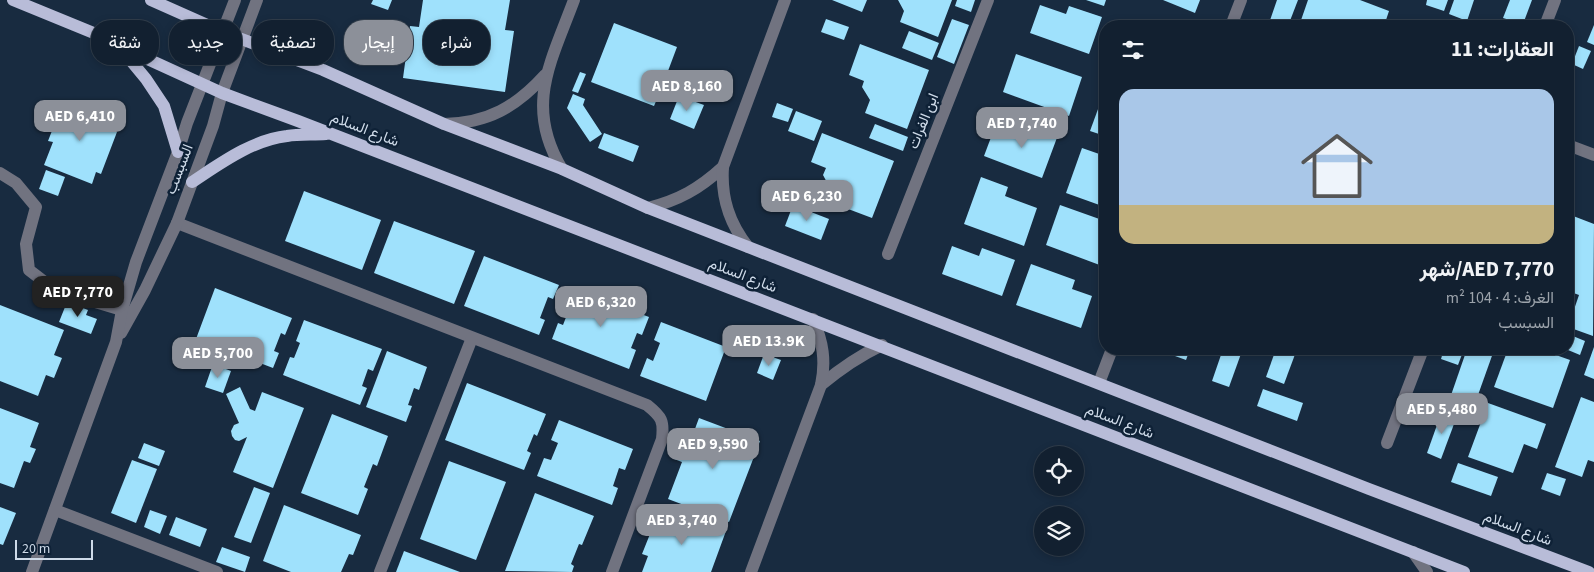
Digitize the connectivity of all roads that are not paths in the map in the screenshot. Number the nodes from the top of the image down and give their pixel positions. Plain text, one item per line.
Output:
1 (13, 0) edge
2 (235, 0) edge
3 (256, 0) edge
4 (574, 0) edge
5 (785, 0) edge
6 (988, 0) edge
7 (1241, 0) edge
8 (1555, 0) edge
9 (156, 1) edge
10 (198, 20) edge
11 (228, 20) edge
12 (1233, 20) edge
13 (1547, 20) edge
14 (91, 32) edge
15 (242, 36) edge
16 (242, 39) edge
17 (135, 65) edge
18 (159, 65) edge
19 (211, 65) edge
20 (232, 65) edge
21 (547, 73) junction
22 (203, 85) junction
23 (222, 93) junction
24 (444, 124) junction
25 (330, 134) junction
26 (1574, 147) edge
27 (178, 152) junction
28 (1594, 155) edge
29 (723, 167) junction
30 (562, 169) junction
31 (0, 173) edge
32 (192, 182) junction
33 (648, 208) junction
34 (177, 223) junction
35 (748, 247) junction
36 (888, 254) dead end
37 (122, 310) junction
38 (813, 319) junction
39 (472, 338) junction
40 (116, 342) junction
41 (882, 345) junction
42 (1110, 355) edge
43 (1421, 355) edge
44 (1099, 383) junction
45 (821, 385) junction
46 (1387, 443) dead end
47 (54, 510) junction
48 (1414, 552) junction
49 (32, 572) edge
50 (217, 572) edge
51 (380, 572) edge
52 (612, 572) edge
53 (750, 572) edge
54 (1426, 572) edge
55 (1464, 572) edge
56 (1589, 572) edge

1 - 14 main road, شارع السلام
2 - 11 street, السبسب
3 - 15 street, السبسب
4 - 21 street
5 - 29 street
6 - 36 street, ابن الفرات
7 - 12 street
8 - 13 street
9 - 10 main road, شارع السلام
16 - 24 main road, شارع السلام
17 - 27 main road
18 - 22 main road, شارع السلام
19 - 22 street, السبسب
20 - 23 street, السبسب
21 - 24 street
21 - 30 street
22 - 23 main road, شارع السلام
22 - 27 street, السبسب
23 - 25 main road, شارع السلام
23 - 32 street, السبسب
24 - 30 main road, شارع السلام
25 - 32 main road
25 - 38 main road, شارع السلام
26 - 28 street
27 - 37 street, السبسب
29 - 33 street
29 - 35 street
30 - 33 main road, شارع السلام
31 - 37 street
32 - 34 street, السبسب
33 - 35 main road, شارع السلام
34 - 39 street
34 - 40 street, السبسب
35 - 44 main road, شارع السلام
37 - 40 street, السبسب
38 - 41 main road, شارع السلام
38 - 45 street
39 - 51 street
39 - 52 street
40 - 47 street, السبسب
41 - 45 street
41 - 48 main road, شارع السلام
42 - 44 street, شارع السلام
43 - 46 street
44 - 56 main road, شارع السلام
45 - 53 street
47 - 49 street, السبسب
47 - 50 street
48 - 54 street
48 - 55 main road, شارع السلام

